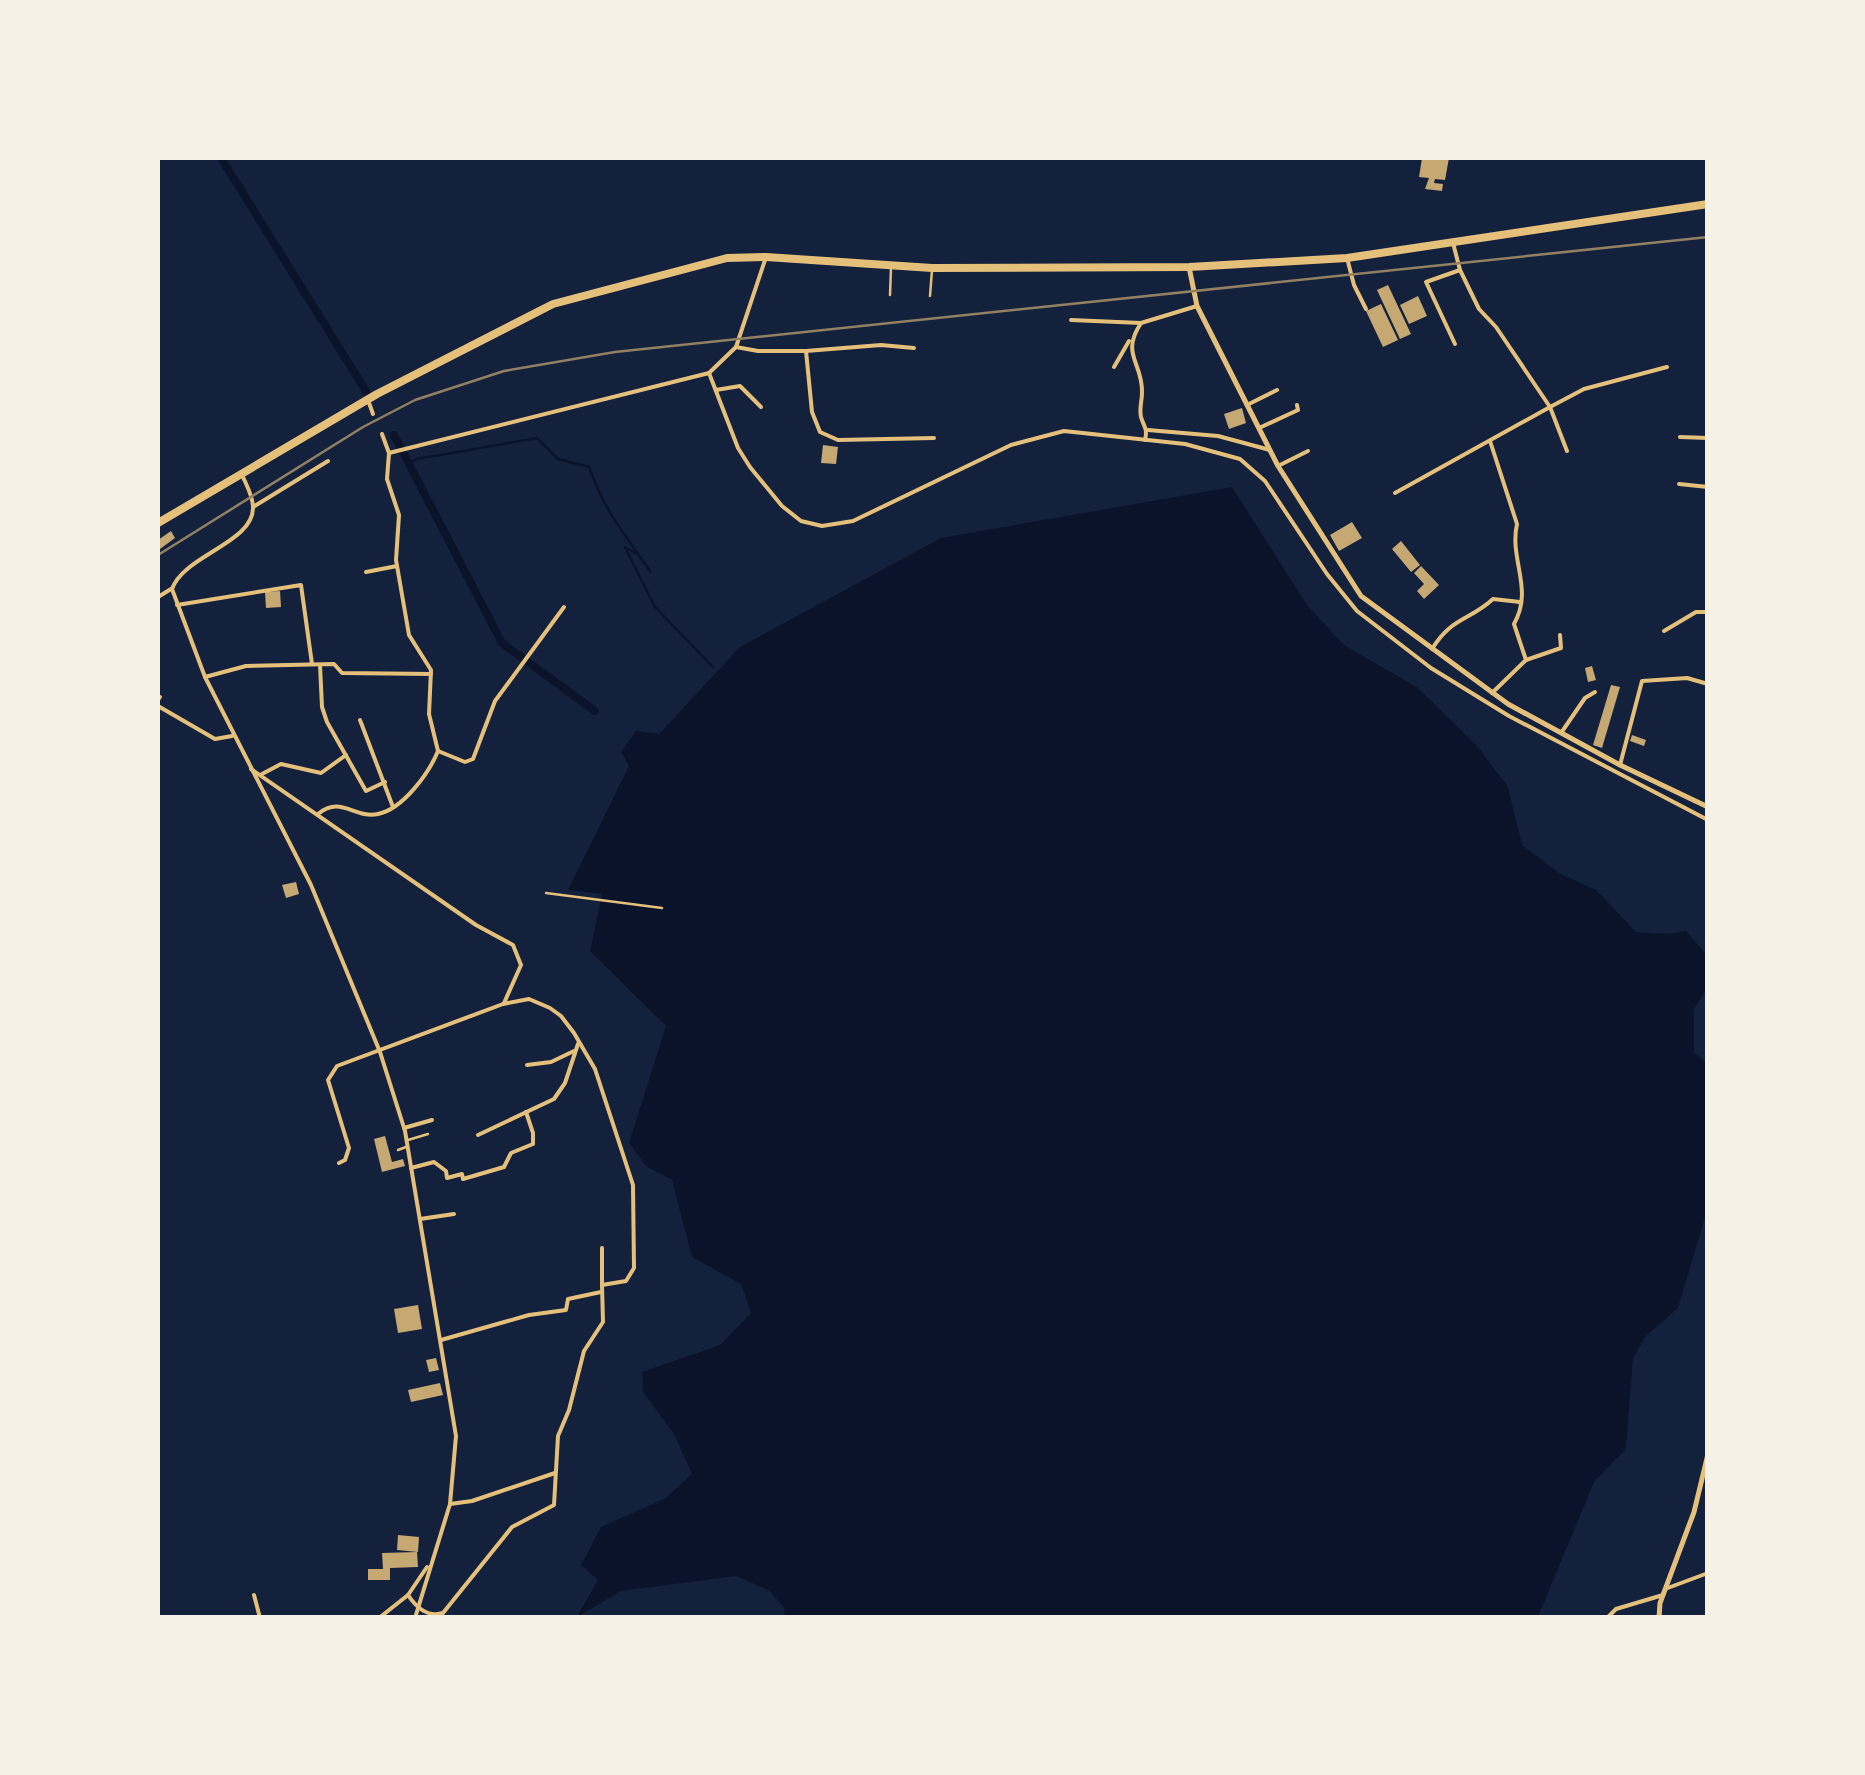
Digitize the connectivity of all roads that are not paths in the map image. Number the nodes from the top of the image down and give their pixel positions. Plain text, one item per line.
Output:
1 (1708, 204) edge
2 (1453, 243) junction
3 (766, 257) junction
4 (1347, 258) junction
5 (891, 266) junction
6 (1189, 267) junction
7 (932, 268) junction
8 (1460, 270) junction
9 (890, 295) dead end
10 (930, 296) dead end
11 (1197, 306) junction
12 (1366, 308) dead end
13 (1071, 320) dead end
14 (1142, 323) junction
15 (1132, 337) junction
16 (1455, 344) dead end
17 (736, 347) junction
18 (914, 348) dead end
19 (806, 351) junction
20 (1667, 366) dead end
21 (1114, 367) dead end
22 (709, 373) junction
23 (716, 390) junction
24 (1277, 390) dead end
25 (371, 397) junction
26 (1247, 405) junction
27 (1296, 406) dead end
28 (760, 407) dead end
29 (1550, 407) junction
30 (373, 414) dead end
31 (1259, 428) junction
32 (1148, 430) junction
33 (382, 434) dead end
34 (1680, 437) dead end
35 (934, 438) dead end
36 (1708, 438) edge
37 (1145, 440) junction
38 (1490, 441) junction
39 (1270, 450) junction
40 (1308, 451) dead end
41 (1567, 452) dead end
42 (389, 453) junction
43 (328, 461) dead end
44 (1278, 466) junction
45 (242, 476) junction
46 (1680, 484) dead end
47 (1708, 487) edge
48 (1395, 492) dead end
49 (253, 508) junction
50 (158, 524) edge
51 (204, 557) junction
52 (209, 564) dead end
53 (397, 566) junction
54 (366, 572) dead end
55 (172, 589) junction
56 (158, 596) edge
57 (1520, 602) junction
58 (178, 606) junction
59 (564, 607) dead end
60 (1708, 612) edge
61 (1664, 631) dead end
62 (1560, 634) dead end
63 (1432, 649) junction
64 (1526, 660) junction
65 (320, 664) junction
66 (312, 665) junction
67 (430, 674) junction
68 (205, 677) junction
69 (1708, 684) edge
70 (1595, 692) dead end
71 (1492, 693) junction
72 (158, 701) edge
73 (360, 720) dead end
74 (1561, 734) junction
75 (234, 735) junction
76 (438, 751) junction
77 (346, 755) junction
78 (1620, 765) junction
79 (251, 769) junction
80 (262, 774) junction
81 (385, 782) junction
82 (393, 807) junction
83 (1708, 807) edge
84 (318, 814) junction
85 (1708, 820) edge
86 (503, 1004) junction
87 (579, 1041) junction
88 (575, 1050) junction
89 (380, 1052) junction
90 (527, 1065) dead end
91 (526, 1112) junction
92 (432, 1120) dead end
93 (404, 1128) junction
94 (428, 1134) dead end
95 (478, 1135) dead end
96 (407, 1144) junction
97 (398, 1150) dead end
98 (339, 1163) dead end
99 (411, 1168) junction
100 (454, 1214) dead end
101 (420, 1219) junction
102 (602, 1248) dead end
103 (601, 1289) junction
104 (440, 1340) junction
105 (1708, 1454) edge
106 (556, 1472) junction
107 (450, 1504) junction
108 (429, 1564) junction
109 (1708, 1573) edge
110 (1664, 1592) junction
111 (408, 1594) junction
112 (254, 1595) dead end
113 (417, 1608) junction
114 (260, 1618) edge
115 (379, 1618) edge
116 (415, 1618) edge
117 (1607, 1618) edge
118 (1659, 1618) edge

1 - 2 highway
2 - 4 highway
2 - 8 street
3 - 5 highway
3 - 17 street
3 - 25 highway
4 - 6 highway
4 - 12 street
5 - 7 highway
5 - 9 lane
6 - 7 highway
6 - 11 street
7 - 10 lane
8 - 16 street
8 - 29 street
11 - 14 street
11 - 26 street
13 - 14 street
14 - 15 street
15 - 21 street
15 - 32 street
17 - 19 street
17 - 22 street
18 - 19 street
19 - 35 street
20 - 29 street
22 - 23 street
22 - 42 street
23 - 28 street
23 - 37 street
24 - 26 street
25 - 30 street
25 - 45 highway
26 - 31 street
27 - 31 street
29 - 38 street
29 - 41 street
31 - 39 street
32 - 37 street
32 - 39 street
33 - 42 street
34 - 36 street
37 - 85 street
38 - 48 street
38 - 57 street
39 - 44 street
40 - 44 street
42 - 53 street
43 - 49 street
44 - 63 street
45 - 49 street
45 - 50 highway
46 - 47 street
49 - 51 street
51 - 52 lane
51 - 55 street
53 - 54 street
53 - 67 street
55 - 56 street
55 - 58 street
57 - 63 street
57 - 64 street
58 - 66 street
58 - 68 street
59 - 76 street
60 - 61 street
62 - 64 street
63 - 71 street
64 - 71 street
65 - 66 street
65 - 67 street
65 - 77 street
66 - 68 street
67 - 76 street
68 - 75 street
69 - 78 street
70 - 74 street
71 - 74 street
72 - 75 street
73 - 81 street
74 - 78 street
75 - 79 street
76 - 82 street
77 - 80 street
77 - 81 street
78 - 83 street
79 - 80 street
79 - 89 street
80 - 84 street
81 - 82 street
82 - 84 street
84 - 86 street
86 - 87 street
86 - 89 street
87 - 88 street
87 - 103 street
88 - 90 street
88 - 91 street
89 - 93 street
89 - 98 street
91 - 95 street
91 - 99 street
92 - 93 street
93 - 96 street
94 - 96 lane
96 - 97 lane
96 - 99 street
99 - 101 street
100 - 101 street
101 - 104 street
102 - 103 street
103 - 104 street
103 - 106 street
104 - 107 street
105 - 110 street
106 - 107 street
106 - 113 street
107 - 108 street
108 - 111 street
108 - 113 street
109 - 110 street
110 - 117 street
110 - 118 street
111 - 113 street
111 - 115 street
112 - 114 street
113 - 116 street

